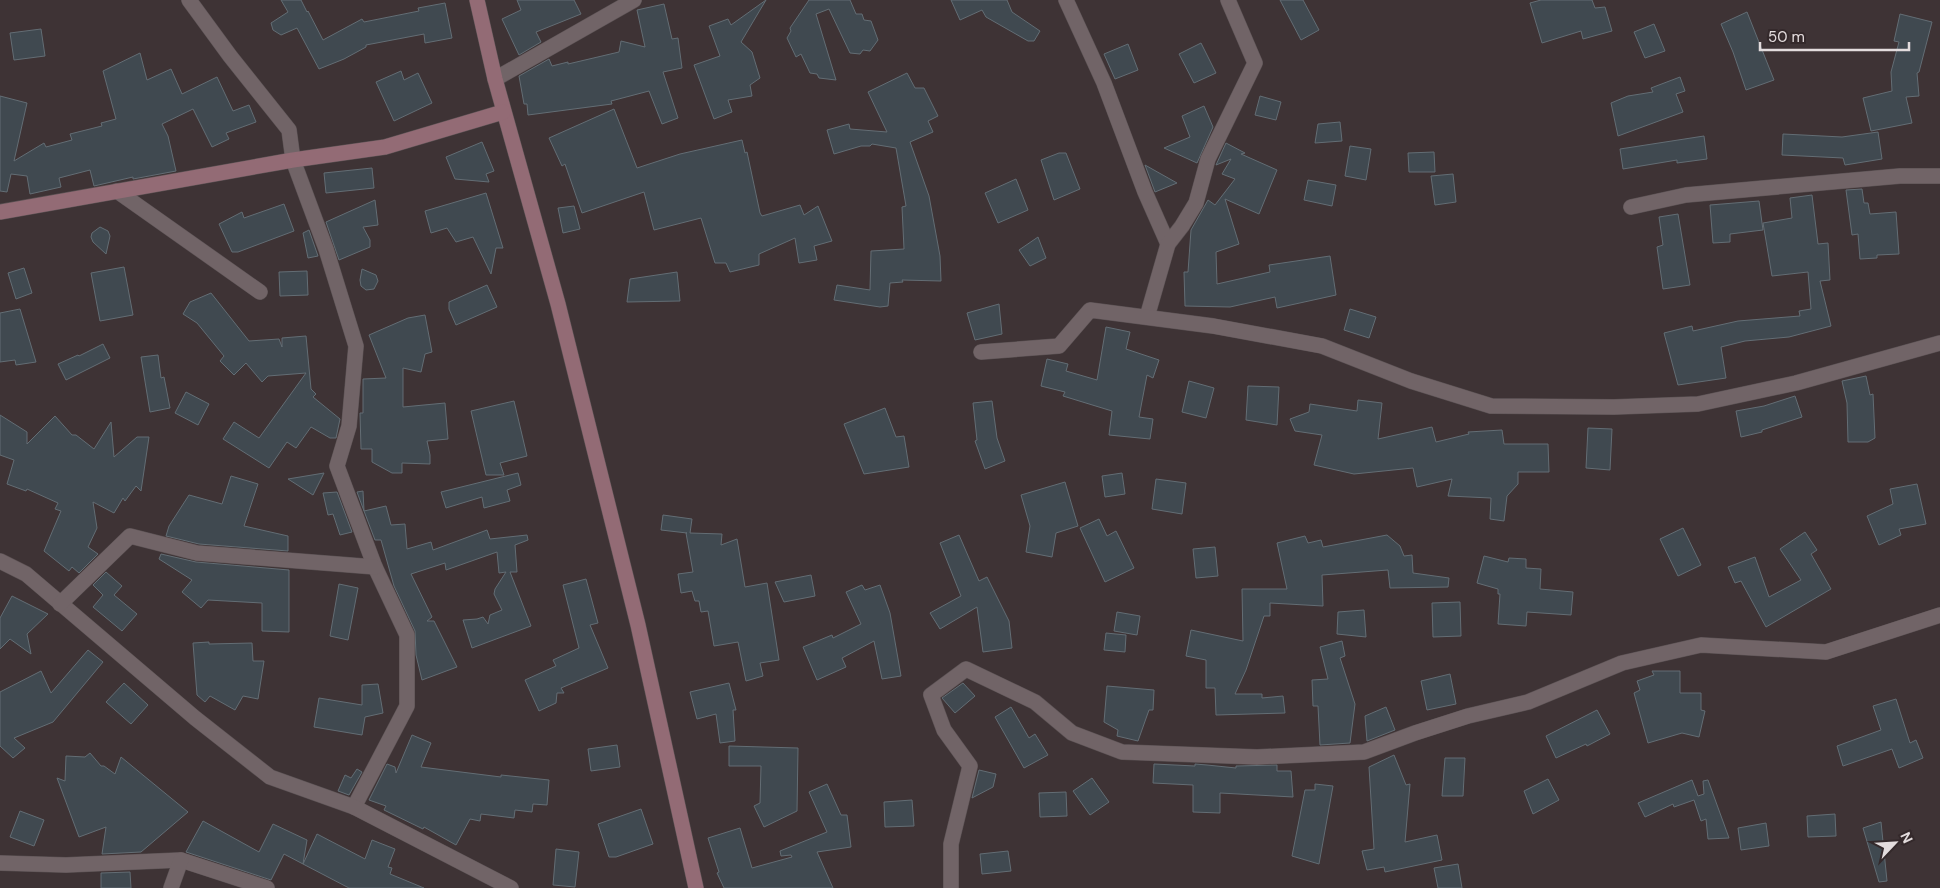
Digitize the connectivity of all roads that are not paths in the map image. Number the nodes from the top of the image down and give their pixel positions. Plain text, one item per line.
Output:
1 (189, 0) edge
2 (477, 0) edge
3 (634, 0) edge
4 (1066, 0) edge
5 (1228, 0) edge
6 (495, 79) junction
7 (503, 112) junction
8 (293, 160) junction
9 (1940, 176) edge
10 (117, 192) junction
11 (1631, 206) dead end
12 (0, 212) edge
13 (1168, 244) junction
14 (260, 292) dead end
15 (1146, 317) junction
16 (1940, 342) edge
17 (981, 352) dead end
18 (0, 561) edge
19 (375, 567) junction
20 (60, 604) junction
21 (1940, 615) edge
22 (354, 807) junction
23 (181, 860) junction
24 (0, 864) edge
25 (171, 888) edge
26 (267, 888) edge
27 (511, 888) edge
28 (696, 888) edge
29 (951, 888) edge

1 - 8 street
2 - 6 street
3 - 6 street
4 - 13 street
5 - 13 street
6 - 7 street
7 - 8 street
7 - 28 street
8 - 10 street
8 - 19 street
9 - 11 street
10 - 12 street
10 - 14 street
13 - 15 street
15 - 16 street
15 - 17 street
18 - 20 street
19 - 20 street
19 - 22 street
20 - 22 street
21 - 29 street
22 - 27 street
23 - 24 street
23 - 25 street
23 - 26 street

